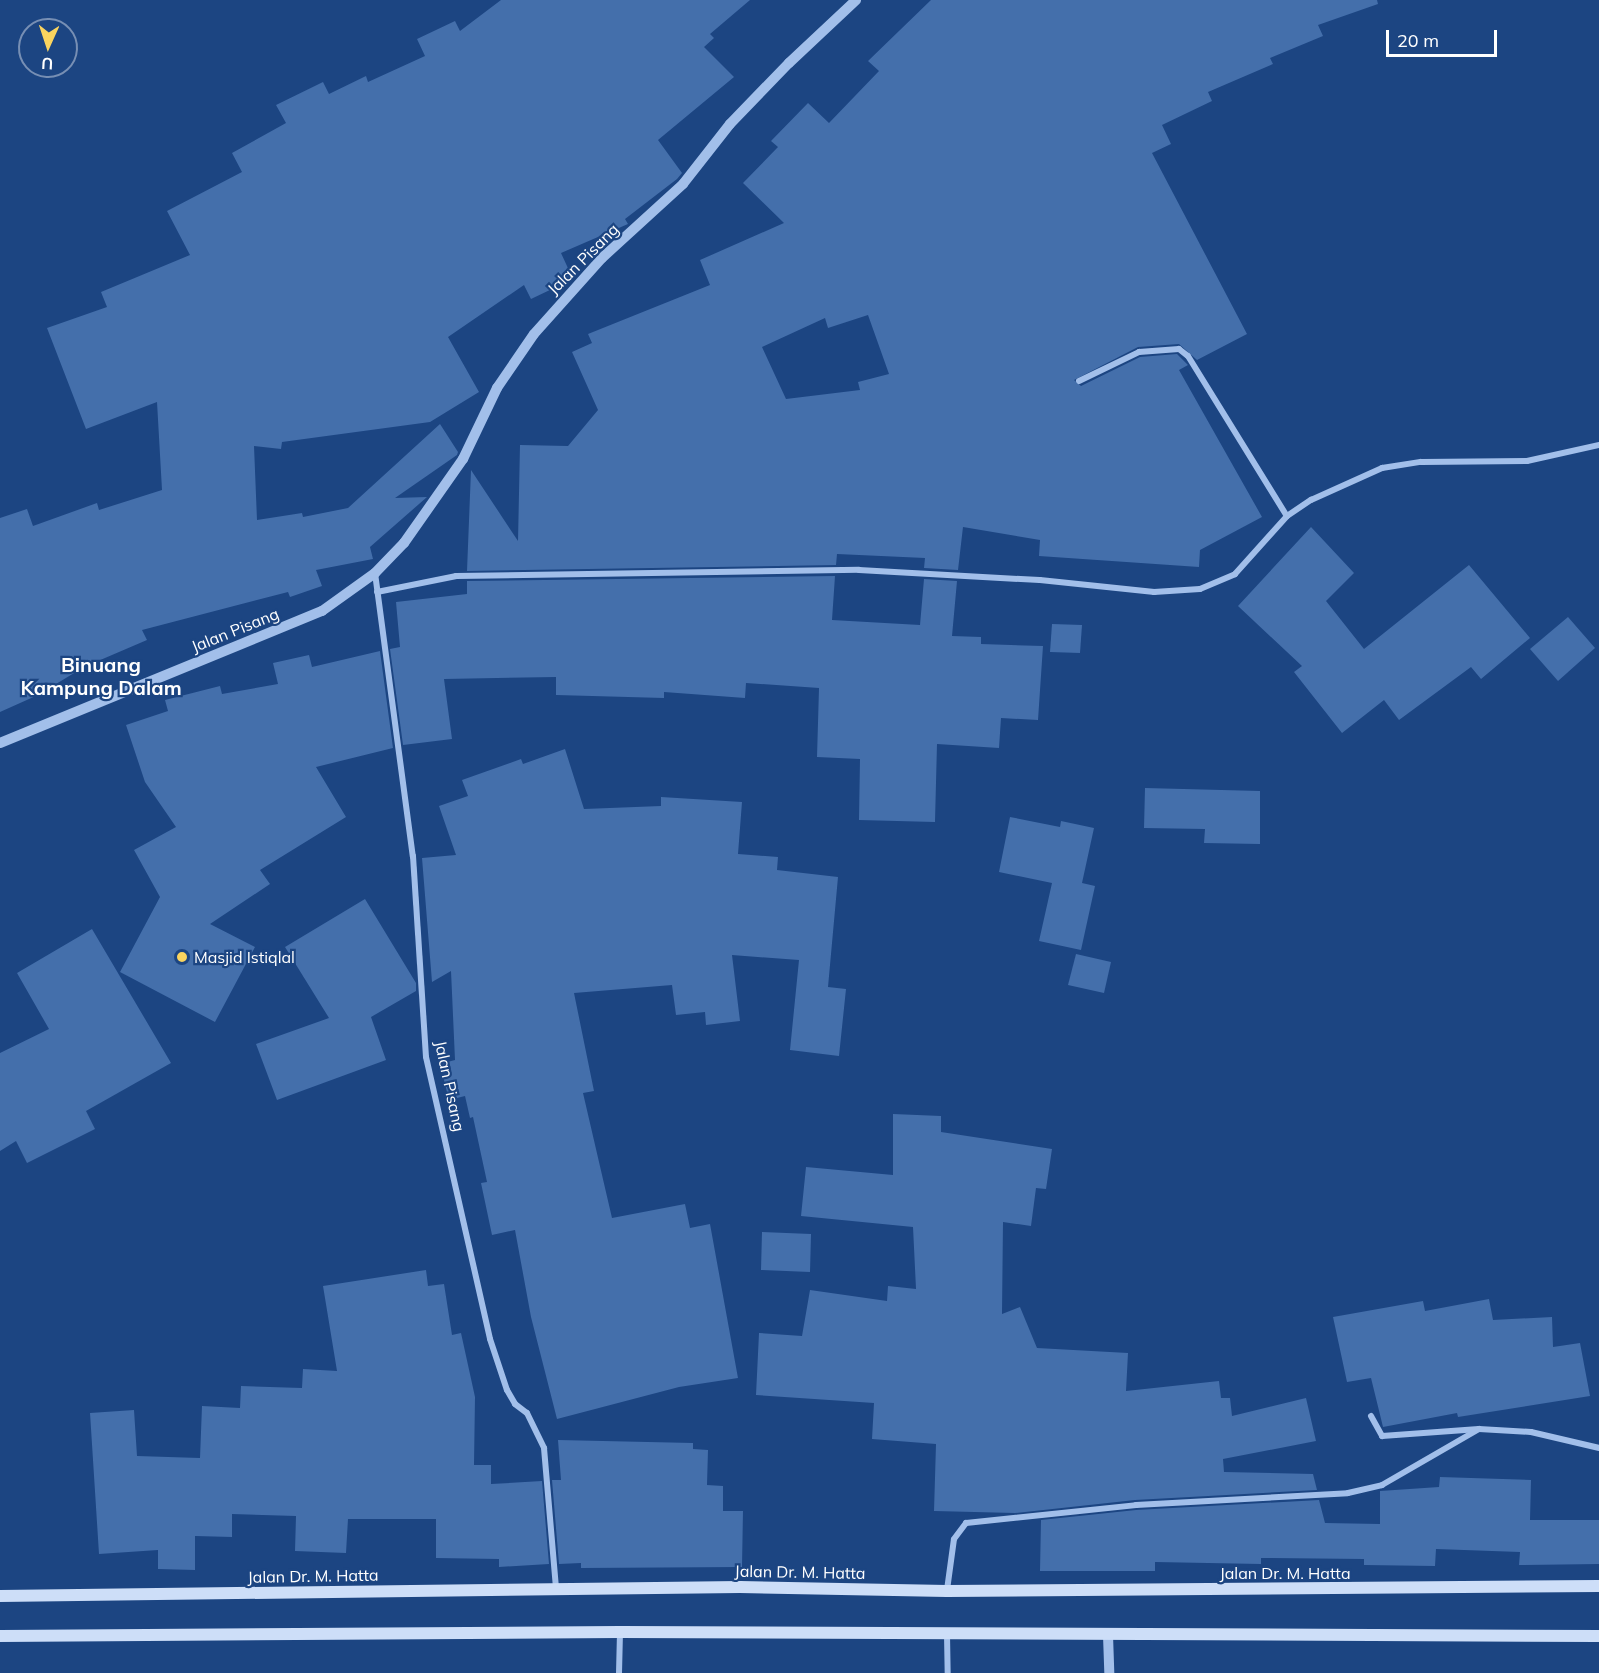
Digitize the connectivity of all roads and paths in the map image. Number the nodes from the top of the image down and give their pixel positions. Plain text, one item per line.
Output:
1 (856, 0) edge
2 (1078, 381) dead end
3 (1599, 445) edge
4 (1287, 516) junction
5 (375, 573) junction
6 (377, 592) junction
7 (0, 743) edge
8 (1371, 1416) dead end
9 (1479, 1429) junction
10 (1599, 1448) edge
11 (1599, 1586) edge
12 (556, 1588) junction
13 (947, 1591) junction
14 (0, 1596) edge
15 (620, 1632) junction
16 (947, 1634) junction
17 (0, 1635) edge
18 (1108, 1635) junction
19 (1599, 1636) edge
20 (619, 1673) edge
21 (948, 1673) edge
22 (1108, 1673) edge

1 - 5 street, Jalan Pisang
2 - 4 street
3 - 4 street
4 - 6 street
5 - 6 street, Jalan Pisang
5 - 7 street, Jalan Pisang
6 - 12 street, Jalan Pisang
8 - 9 street
9 - 10 street
9 - 13 street
11 - 13 main road, Jalan Dr. M. Hatta
12 - 13 main road, Jalan Dr. M. Hatta
12 - 14 main road, Jalan Dr. M. Hatta
15 - 16 main road
15 - 17 main road
15 - 20 street
16 - 18 main road
16 - 21 street
18 - 19 main road
18 - 22 street

